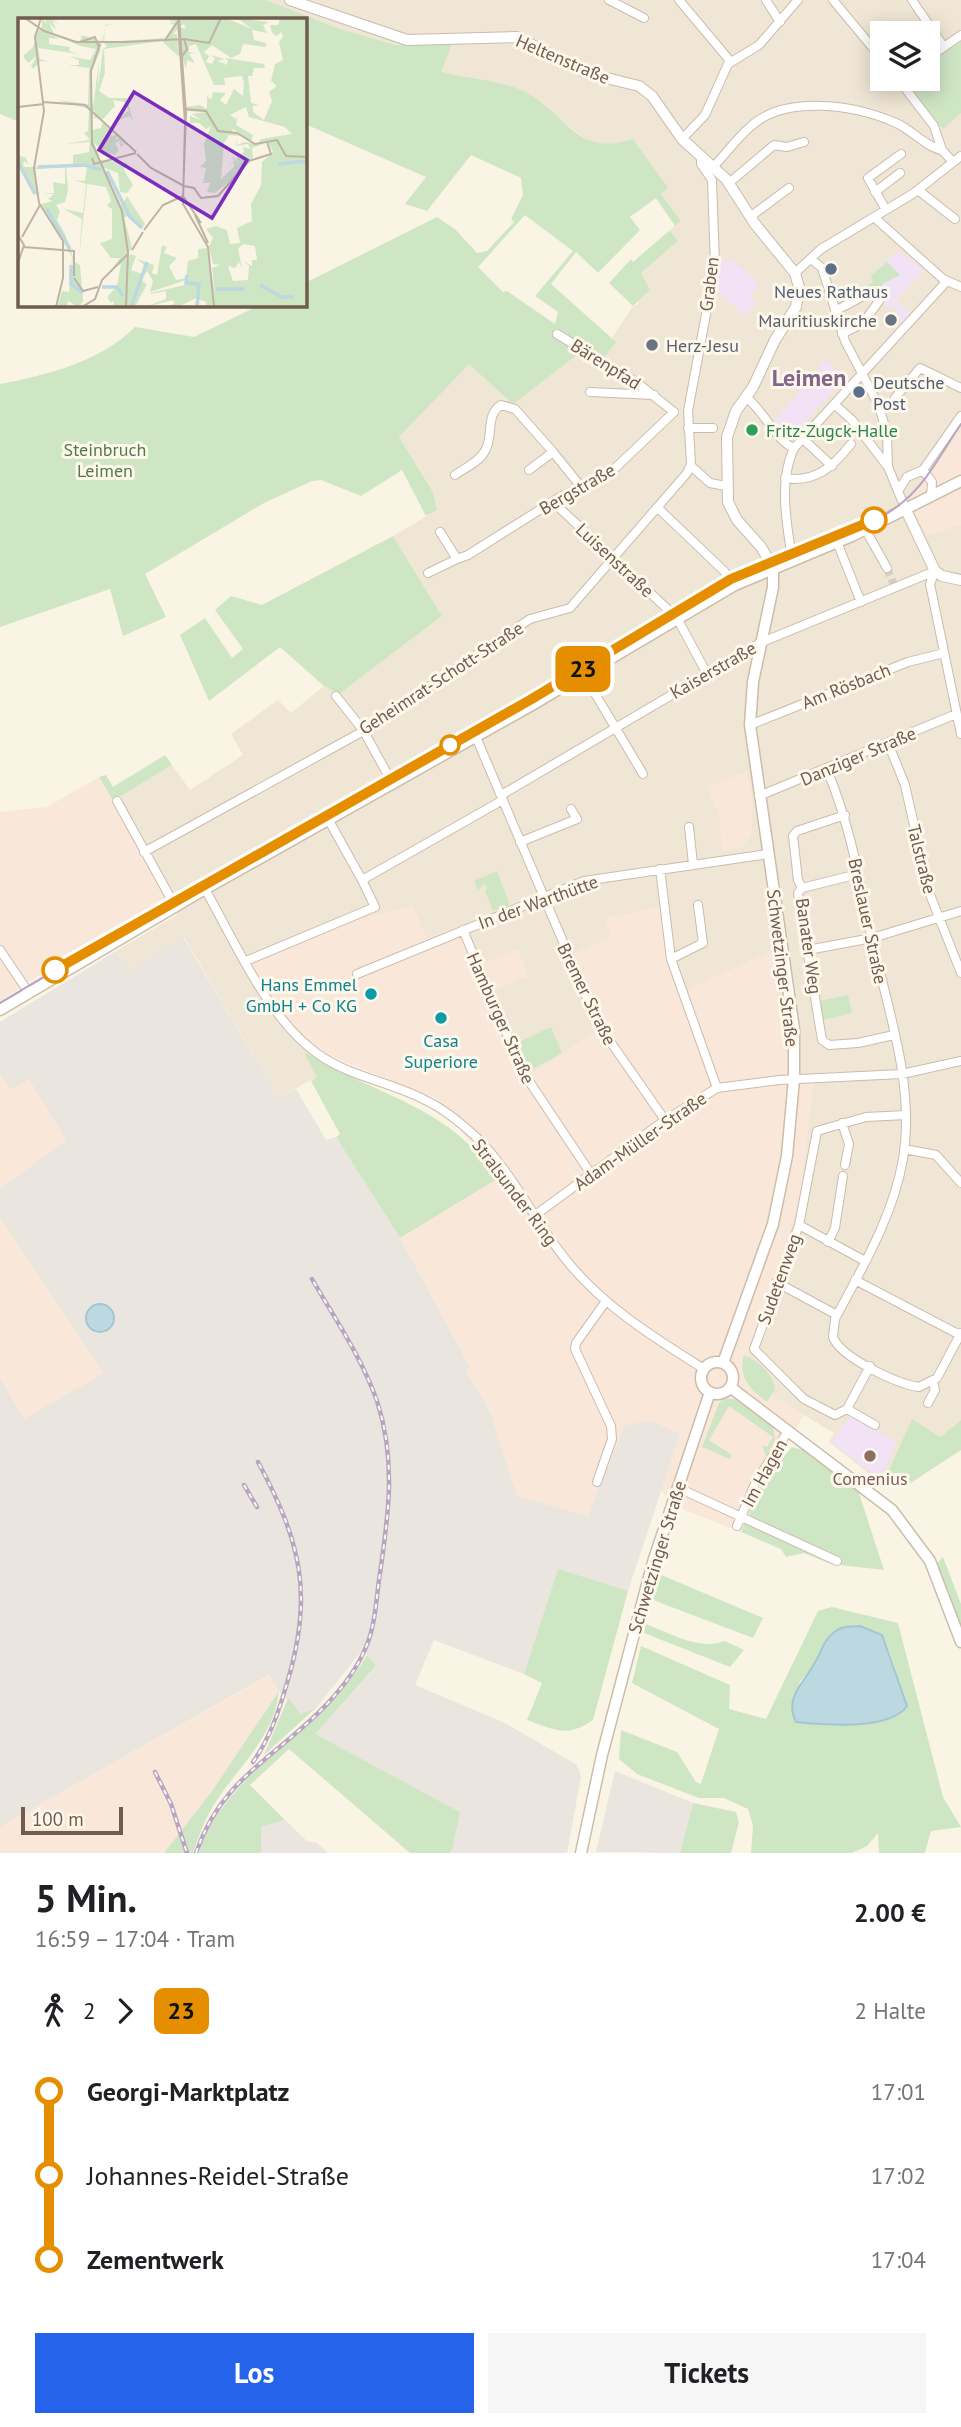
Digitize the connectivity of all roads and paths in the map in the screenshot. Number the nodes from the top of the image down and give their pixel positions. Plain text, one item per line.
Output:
1 (290, 0) edge
2 (609, 0) edge
3 (679, 0) edge
4 (766, 0) edge
5 (798, 0) edge
6 (833, 0) edge
7 (912, 0) edge
8 (644, 18) dead end
9 (780, 22) junction
10 (961, 35) edge
11 (870, 45) edge
12 (944, 47) junction
13 (940, 50) edge
14 (731, 62) junction
15 (907, 91) edge
16 (682, 139) junction
17 (804, 142) dead end
18 (942, 150) junction
19 (901, 154) dead end
20 (701, 156) junction
21 (961, 156) edge
22 (953, 162) junction
23 (713, 167) junction
24 (900, 173) dead end
25 (729, 183) junction
26 (789, 188) dead end
27 (918, 190) junction
28 (875, 192) junction
29 (886, 210) junction
30 (750, 217) junction
31 (875, 218) junction
32 (955, 219) dead end
33 (811, 259) junction
34 (795, 273) junction
35 (947, 281) junction
36 (961, 288) edge
37 (871, 292) dead end
38 (879, 302) dead end
39 (835, 311) junction
40 (557, 334) dead end
41 (842, 334) junction
42 (861, 372) junction
43 (961, 388) edge
44 (590, 392) dead end
45 (654, 394) junction
46 (746, 397) junction
47 (895, 398) dead end
48 (834, 404) junction
49 (674, 412) junction
50 (688, 415) junction
51 (961, 416) edge
52 (688, 428) junction
53 (713, 428) dead end
54 (803, 439) junction
55 (850, 444) dead end
56 (794, 448) junction
57 (553, 452) junction
58 (691, 466) junction
59 (832, 466) junction
60 (888, 467) junction
61 (530, 470) dead end
62 (923, 470) junction
63 (455, 475) dead end
64 (785, 478) junction
65 (961, 481) edge
66 (726, 486) junction
67 (582, 488) junction
68 (898, 491) junction
69 (931, 497) junction
70 (553, 502) junction
71 (657, 507) junction
72 (906, 510) junction
73 (865, 529) junction
74 (440, 532) dead end
75 (836, 542) junction
76 (457, 559) junction
77 (613, 559) junction
78 (792, 559) junction
79 (773, 566) junction
80 (887, 568) tunnel mouth
81 (935, 571) junction
82 (428, 573) dead end
83 (961, 580) edge
84 (735, 585) junction
85 (861, 602) junction
86 (677, 618) junction
87 (760, 643) junction
88 (944, 653) junction
89 (707, 674) junction
90 (584, 675) junction
91 (336, 696) dead end
92 (956, 714) junction
93 (750, 725) junction
94 (616, 727) junction
95 (363, 730) junction
96 (961, 734) edge
97 (476, 737) junction
98 (888, 743) junction
99 (827, 770) junction
100 (643, 774) dead end
101 (393, 784) junction
102 (759, 796) junction
103 (502, 797) junction
104 (117, 801) dead end
105 (572, 809) dead end
106 (845, 815) junction
107 (328, 819) junction
108 (689, 827) dead end
109 (520, 842) junction
110 (144, 852) junction
111 (768, 854) junction
112 (693, 864) junction
113 (660, 869) junction
114 (858, 874) junction
115 (362, 880) junction
116 (802, 888) junction
117 (205, 889) junction
118 (543, 897) junction
119 (698, 905) dead end
120 (175, 906) junction
121 (961, 911) edge
122 (939, 918) junction
123 (463, 930) junction
124 (872, 938) junction
125 (0, 950) edge
126 (808, 950) junction
127 (671, 959) junction
128 (246, 961) junction
129 (961, 973) edge
130 (357, 974) dead end
131 (29, 993) junction
132 (0, 1010) edge
133 (894, 1035) junction
134 (961, 1061) edge
135 (902, 1074) junction
136 (794, 1079) junction
137 (717, 1088) junction
138 (906, 1115) junction
139 (665, 1121) junction
140 (842, 1123) junction
141 (904, 1149) junction
142 (845, 1165) dead end
143 (591, 1174) junction
144 (843, 1176) dead end
145 (961, 1184) edge
146 (534, 1216) junction
147 (799, 1225) junction
148 (828, 1242) junction
149 (865, 1261) junction
150 (855, 1280) junction
151 (776, 1282) junction
152 (606, 1301) junction
153 (837, 1315) junction
154 (960, 1334) edge
155 (723, 1363) junction
156 (870, 1366) junction
157 (704, 1369) junction
158 (933, 1382) junction
159 (730, 1387) junction
160 (710, 1392) junction
161 (928, 1404) dead end
162 (847, 1409) junction
163 (875, 1425) dead end
164 (788, 1431) junction
165 (597, 1482) dead end
166 (685, 1491) dead end
167 (741, 1517) junction
168 (737, 1526) dead end
169 (837, 1561) dead end
170 (961, 1642) edge
171 (581, 1853) edge

1 - 16 street, Heltenstraße
2 - 8 street
3 - 14 street
4 - 9 street
5 - 9 street
6 - 11 street
7 - 12 street
9 - 14 street
10 - 12 street
12 - 13 street
14 - 16 street
15 - 18 street
16 - 20 street, Heltenstraße
17 - 25 street
18 - 22 street
18 - 23 street
19 - 28 street
20 - 23 street, Heltenstraße
20 - 50 street, Graben
21 - 22 street
22 - 27 street
23 - 25 street, Heltenstraße
24 - 28 street
25 - 30 street, Heltenstraße
26 - 30 street
27 - 29 street
27 - 32 street
28 - 29 street
29 - 31 street
30 - 34 street, Heltenstraße
31 - 33 street
31 - 35 street
33 - 34 street
33 - 39 street
34 - 46 street
35 - 36 street
35 - 42 street
37 - 39 street
38 - 41 street
39 - 41 street
40 - 45 street, Bärenpfad
41 - 42 street
42 - 48 street
42 - 60 street
43 - 47 street
44 - 45 street, Bärenpfad
45 - 49 street, Bärenpfad
46 - 56 street
46 - 66 street
48 - 54 street
48 - 60 street
49 - 50 street
49 - 67 street, Bergstraße
50 - 52 street
51 - 62 street
52 - 53 street
52 - 58 street
54 - 56 street
54 - 59 street
55 - 59 street
56 - 64 street
57 - 61 street
57 - 63 street
57 - 67 street
58 - 66 street
58 - 71 street, Geheimrat-Schott-Straße
59 - 64 street
60 - 68 street
62 - 68 street
62 - 69 street
64 - 78 street
65 - 69 main road
66 - 79 street
67 - 70 street, Bergstraße
68 - 72 street
69 - 72 main road
70 - 76 street, Bergstraße
70 - 77 street, Luisenstraße
71 - 77 street, Geheimrat-Schott-Straße
71 - 84 street
72 - 73 main road
72 - 81 street
73 - 75 main road
73 - 80 street
74 - 76 street
75 - 78 main road
75 - 85 street
76 - 82 street, Bergstraße
77 - 86 street, Luisenstraße
77 - 95 street, Geheimrat-Schott-Straße
78 - 79 main road
79 - 84 main road
79 - 87 main road, Schwetzinger Straße
81 - 83 street
81 - 85 street, Kaiserstraße
81 - 88 street
84 - 86 main road
85 - 87 street, Kaiserstraße
86 - 89 street, Luisenstraße
86 - 90 main road
87 - 89 street, Kaiserstraße
87 - 93 main road, Schwetzinger Straße
88 - 92 street
88 - 93 street, Am Rösbach
89 - 94 street, Kaiserstraße
90 - 94 street
90 - 97 main road
91 - 95 street
92 - 96 street
92 - 98 street, Danziger Straße
93 - 102 main road, Schwetzinger Straße
94 - 100 street
94 - 103 street, Kaiserstraße
95 - 101 street
95 - 110 street, Geheimrat-Schott-Straße
97 - 101 main road
97 - 103 street, Bremer Straße
98 - 99 street, Danziger Straße
98 - 122 street, Talstraße
99 - 102 street, Danziger Straße
99 - 106 street, Breslauer Straße
101 - 107 main road
102 - 111 main road, Schwetzinger Straße
103 - 109 street, Bremer Straße
103 - 115 street, Kaiserstraße
104 - 110 street
105 - 109 street
106 - 114 street, Breslauer Straße
106 - 116 street, Banater Weg
107 - 115 street
107 - 117 main road
108 - 112 street
109 - 118 street, Bremer Straße
110 - 120 street
111 - 112 street, In der Warthütte
111 - 136 main road, Schwetzinger Straße
112 - 113 street, In der Warthütte
113 - 118 street, In der Warthütte
113 - 127 street
114 - 116 street
114 - 124 street, Breslauer Straße
115 - 128 street
116 - 126 street, Banater Weg
117 - 120 main road
117 - 128 street, Stralsunder Ring
118 - 123 street, In der Warthütte
118 - 139 street, Bremer Straße
119 - 127 street
120 - 131 main road
121 - 122 street
122 - 124 street
122 - 129 street, Talstraße
123 - 130 street, In der Warthütte
123 - 143 street, Hamburger Straße
124 - 126 street
124 - 133 street, Breslauer Straße
125 - 131 street
126 - 133 street, Banater Weg
127 - 137 street
128 - 146 street, Stralsunder Ring
131 - 132 main road
133 - 135 street, Breslauer Straße
134 - 135 street, Adam-Müller-Straße
135 - 136 street, Adam-Müller-Straße
135 - 138 street, Breslauer Straße
136 - 137 street, Adam-Müller-Straße
136 - 155 main road, Schwetzinger Straße
137 - 139 street, Adam-Müller-Straße
138 - 140 street, Sudetenweg
138 - 141 street, Breslauer Straße
139 - 143 street, Adam-Müller-Straße
140 - 142 street
140 - 147 street, Sudetenweg
141 - 145 street
141 - 149 street, Breslauer Straße
143 - 146 street, Adam-Müller-Straße
144 - 148 street
146 - 152 street, Stralsunder Ring
147 - 148 street
147 - 151 street, Sudetenweg
148 - 149 street
149 - 150 street, Breslauer Straße
150 - 153 street, Breslauer Straße
150 - 154 street
151 - 153 street
151 - 162 street, Sudetenweg
152 - 157 street, Stralsunder Ring
152 - 165 street
153 - 156 street
154 - 158 street
155 - 157 main road
155 - 159 main road
156 - 158 street
156 - 162 street
157 - 160 main road
158 - 161 street
159 - 160 main road
159 - 164 main road
160 - 171 main road, Schwetzinger Straße
162 - 163 street
164 - 167 street, Im Hagen
164 - 170 main road
166 - 167 street
167 - 168 street, Im Hagen
167 - 169 street

